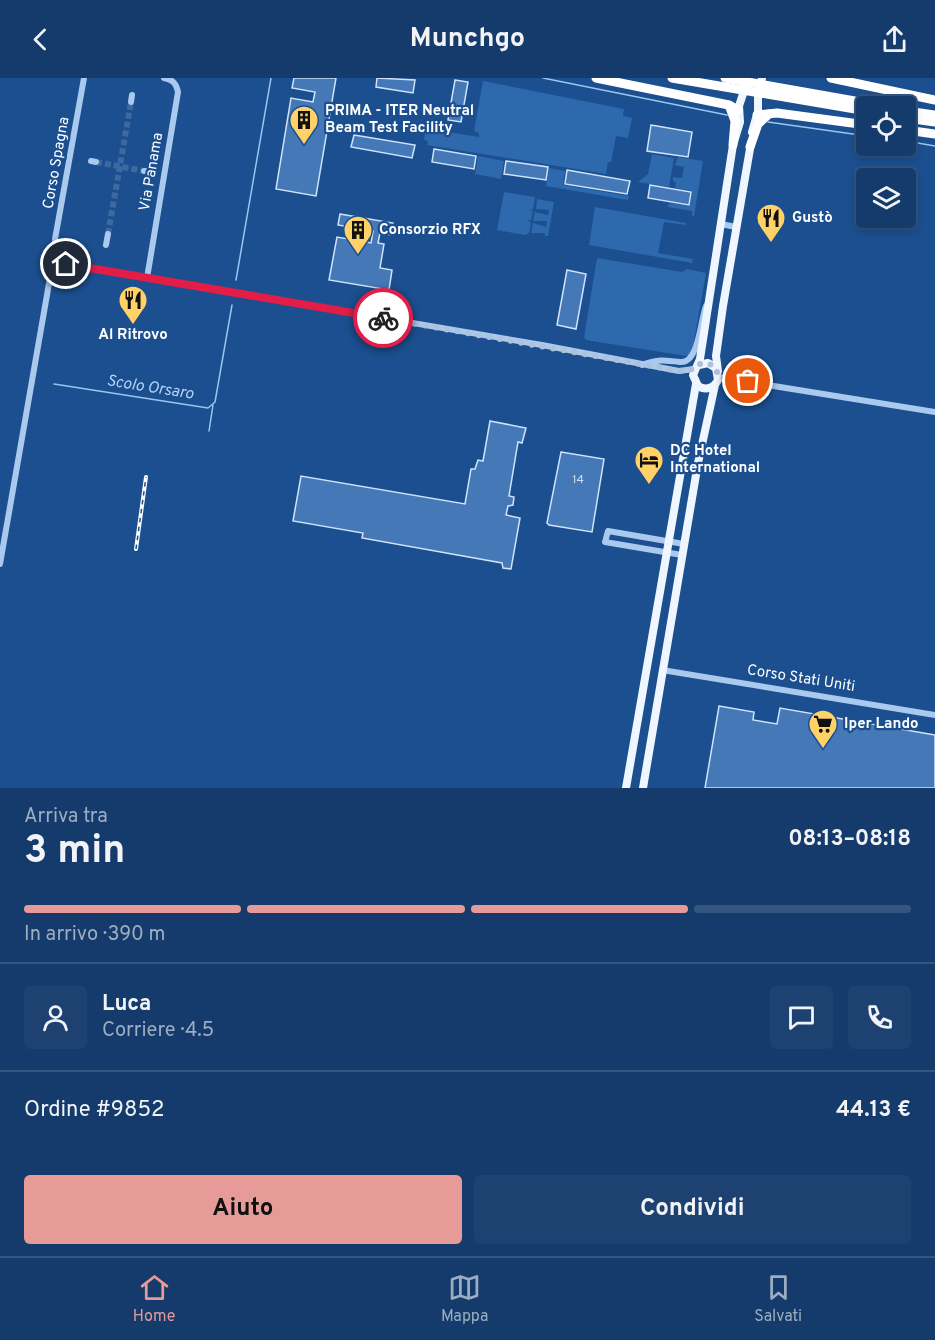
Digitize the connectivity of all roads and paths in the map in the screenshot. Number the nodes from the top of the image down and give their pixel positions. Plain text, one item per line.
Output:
1 (84, 78) edge
2 (164, 78) edge
3 (596, 78) edge
4 (672, 78) edge
5 (725, 78) edge
6 (762, 78) edge
7 (831, 78) edge
8 (742, 86) edge
9 (778, 92) junction
10 (935, 100) edge
11 (856, 102) edge
12 (729, 105) junction
13 (856, 109) edge
14 (739, 112) junction
15 (916, 112) edge
16 (770, 113) junction
17 (757, 114) junction
18 (935, 115) edge
19 (916, 119) edge
20 (935, 122) edge
21 (856, 124) edge
22 (916, 131) edge
23 (935, 134) edge
24 (733, 145) junction
25 (750, 147) junction
26 (721, 224) junction
27 (736, 226) junction
28 (108, 234) tunnel mouth
29 (106, 244) dead end
30 (56, 251) junction
31 (66, 264) junction
32 (51, 272) junction
33 (147, 278) junction
34 (706, 306) junction
35 (642, 365) junction
36 (696, 367) junction
37 (679, 371) junction
38 (717, 377) junction
39 (694, 381) junction
40 (935, 412) edge
41 (667, 541) junction
42 (684, 543) junction
43 (665, 553) junction
44 (682, 555) junction
45 (0, 564) edge
46 (662, 670) junction
47 (935, 715) edge
48 (626, 788) edge
49 (643, 788) edge

1 - 30 street, Corso Spagna
2 - 33 street, Via Panama
3 - 12 highway
4 - 8 highway
5 - 8 highway
6 - 17 main road
7 - 10 highway
8 - 9 highway
8 - 14 main road
9 - 11 highway
9 - 13 highway
12 - 14 highway
12 - 24 highway
14 - 17 main road
14 - 24 main road
15 - 18 highway
16 - 17 highway
16 - 21 highway
16 - 25 highway
17 - 25 main road
19 - 20 highway
22 - 23 highway
24 - 26 main road
25 - 27 main road
26 - 27 street
26 - 34 main road
27 - 38 main road
28 - 29 street
30 - 31 street
30 - 32 street, Corso Spagna
31 - 32 street
31 - 33 street
32 - 45 street, Corso Spagna
33 - 35 street
34 - 35 street
34 - 36 main road
35 - 37 street
36 - 37 street
36 - 38 main road
36 - 39 main road
37 - 39 street
38 - 39 main road
38 - 40 street
38 - 42 main road
39 - 41 main road
41 - 42 street
41 - 43 main road
41 - 43 street
42 - 44 main road
43 - 44 street
43 - 48 main road
44 - 46 main road
46 - 47 street, Corso Stati Uniti
46 - 49 main road

